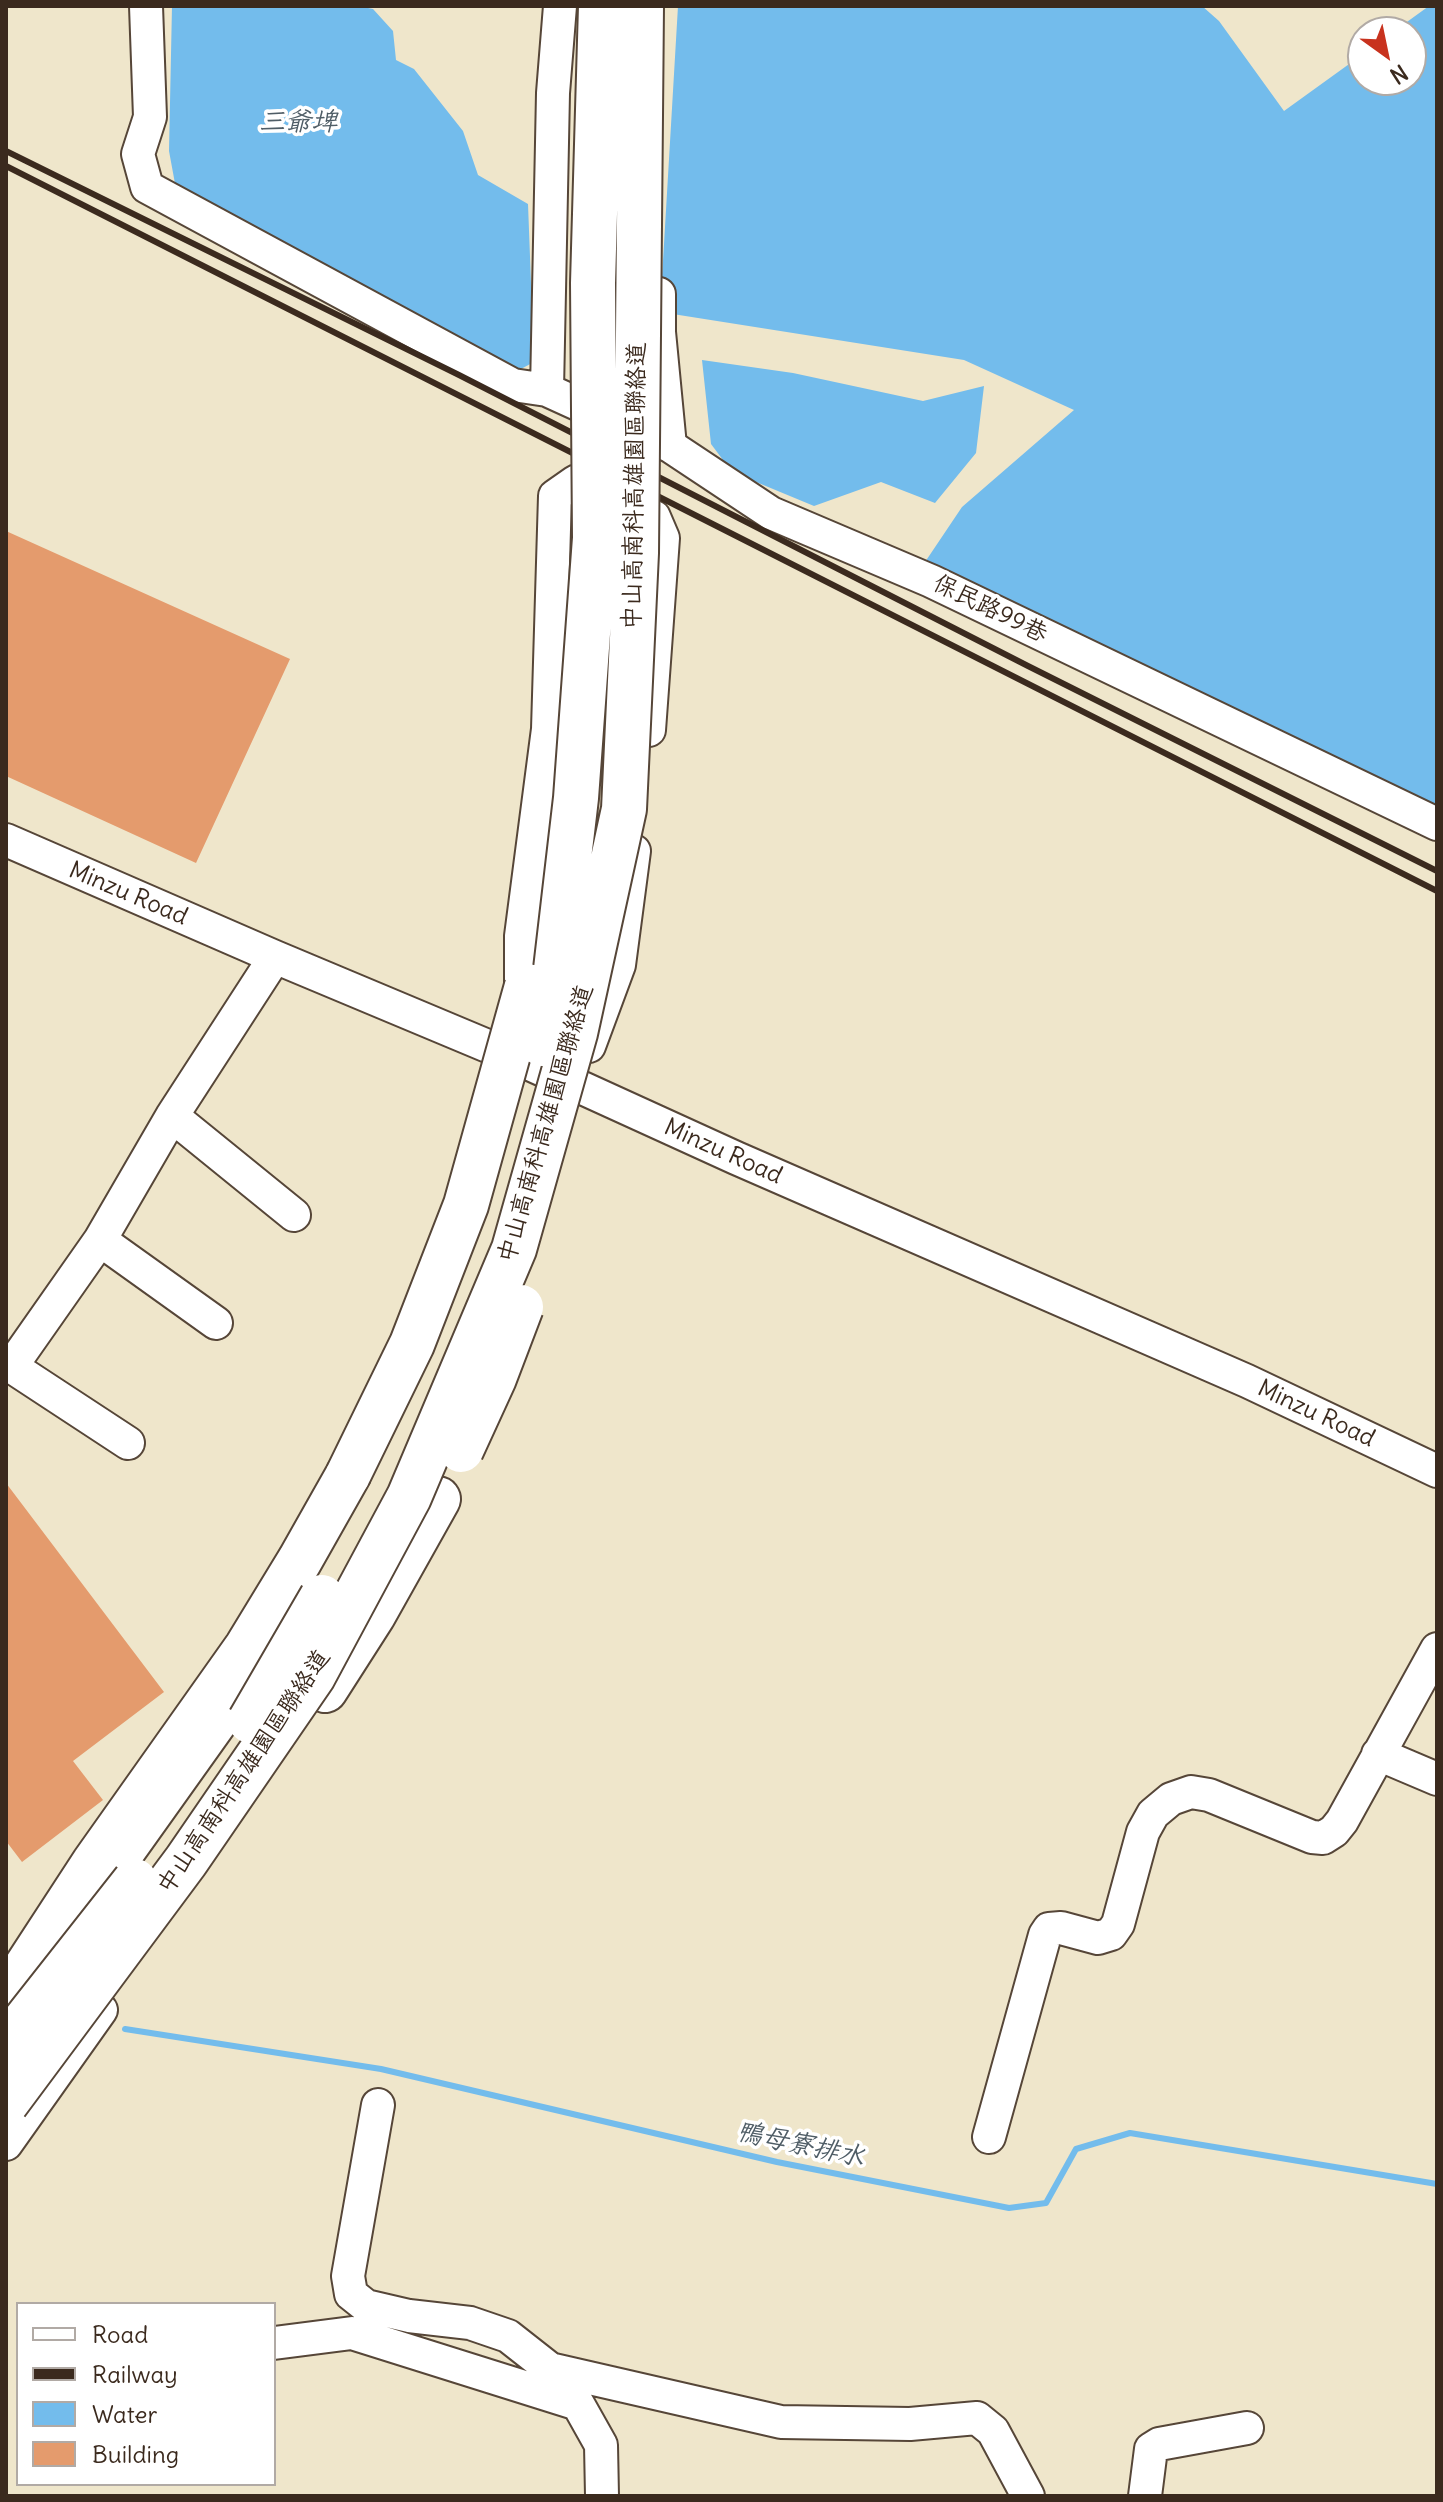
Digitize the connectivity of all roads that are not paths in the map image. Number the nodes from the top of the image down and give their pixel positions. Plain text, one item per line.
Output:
1 (146, 6) edge
2 (560, 6) edge
3 (601, 6) edge
4 (641, 6) edge
5 (662, 6) edge
6 (547, 390) junction
7 (670, 446) junction
8 (576, 798) junction
9 (624, 809) junction
10 (1437, 824) edge
11 (6, 840) edge
12 (275, 957) junction
13 (521, 1060) junction
14 (574, 1084) junction
15 (172, 1116) junction
16 (294, 1215) dead end
17 (100, 1240) junction
18 (216, 1323) dead end
19 (9, 1365) edge
20 (128, 1443) dead end
21 (1437, 1471) edge
22 (1437, 1649) edge
23 (1378, 1754) junction
24 (1437, 1779) edge
25 (187, 1890) junction
26 (6, 1998) edge
27 (6, 2008) edge
28 (6, 2045) edge
29 (6, 2103) edge
30 (378, 2105) dead end
31 (989, 2137) dead end
32 (6, 2144) edge
33 (276, 2343) edge
34 (1247, 2428) dead end
35 (602, 2496) edge
36 (1028, 2496) edge
37 (1145, 2496) edge

1 - 6 street, 保民路99巷
2 - 6 street
3 - 8 highway, 中山高南科高雄園區聯絡道, bridge
4 - 9 highway, 中山高南科高雄園區聯絡道, bridge
5 - 7 street
6 - 7 street, 保民路99巷
7 - 10 street, 保民路99巷
8 - 26 highway, bridge
8 - 28 highway, 中山高南科高雄園區聯絡道, bridge
9 - 25 highway, bridge
9 - 29 highway, 中山高南科高雄園區聯絡道, bridge
11 - 12 street, Minzu Road
12 - 13 street, Minzu Road
12 - 15 street
13 - 14 street, Minzu Road
13 - 14 street
13 - 27 street
14 - 21 street, Minzu Road
14 - 25 street
15 - 16 street
15 - 17 street
17 - 18 street
17 - 19 street
19 - 20 street
22 - 23 street
23 - 24 street
23 - 31 street
25 - 32 street
30 - 36 street
33 - 35 street
34 - 37 street

